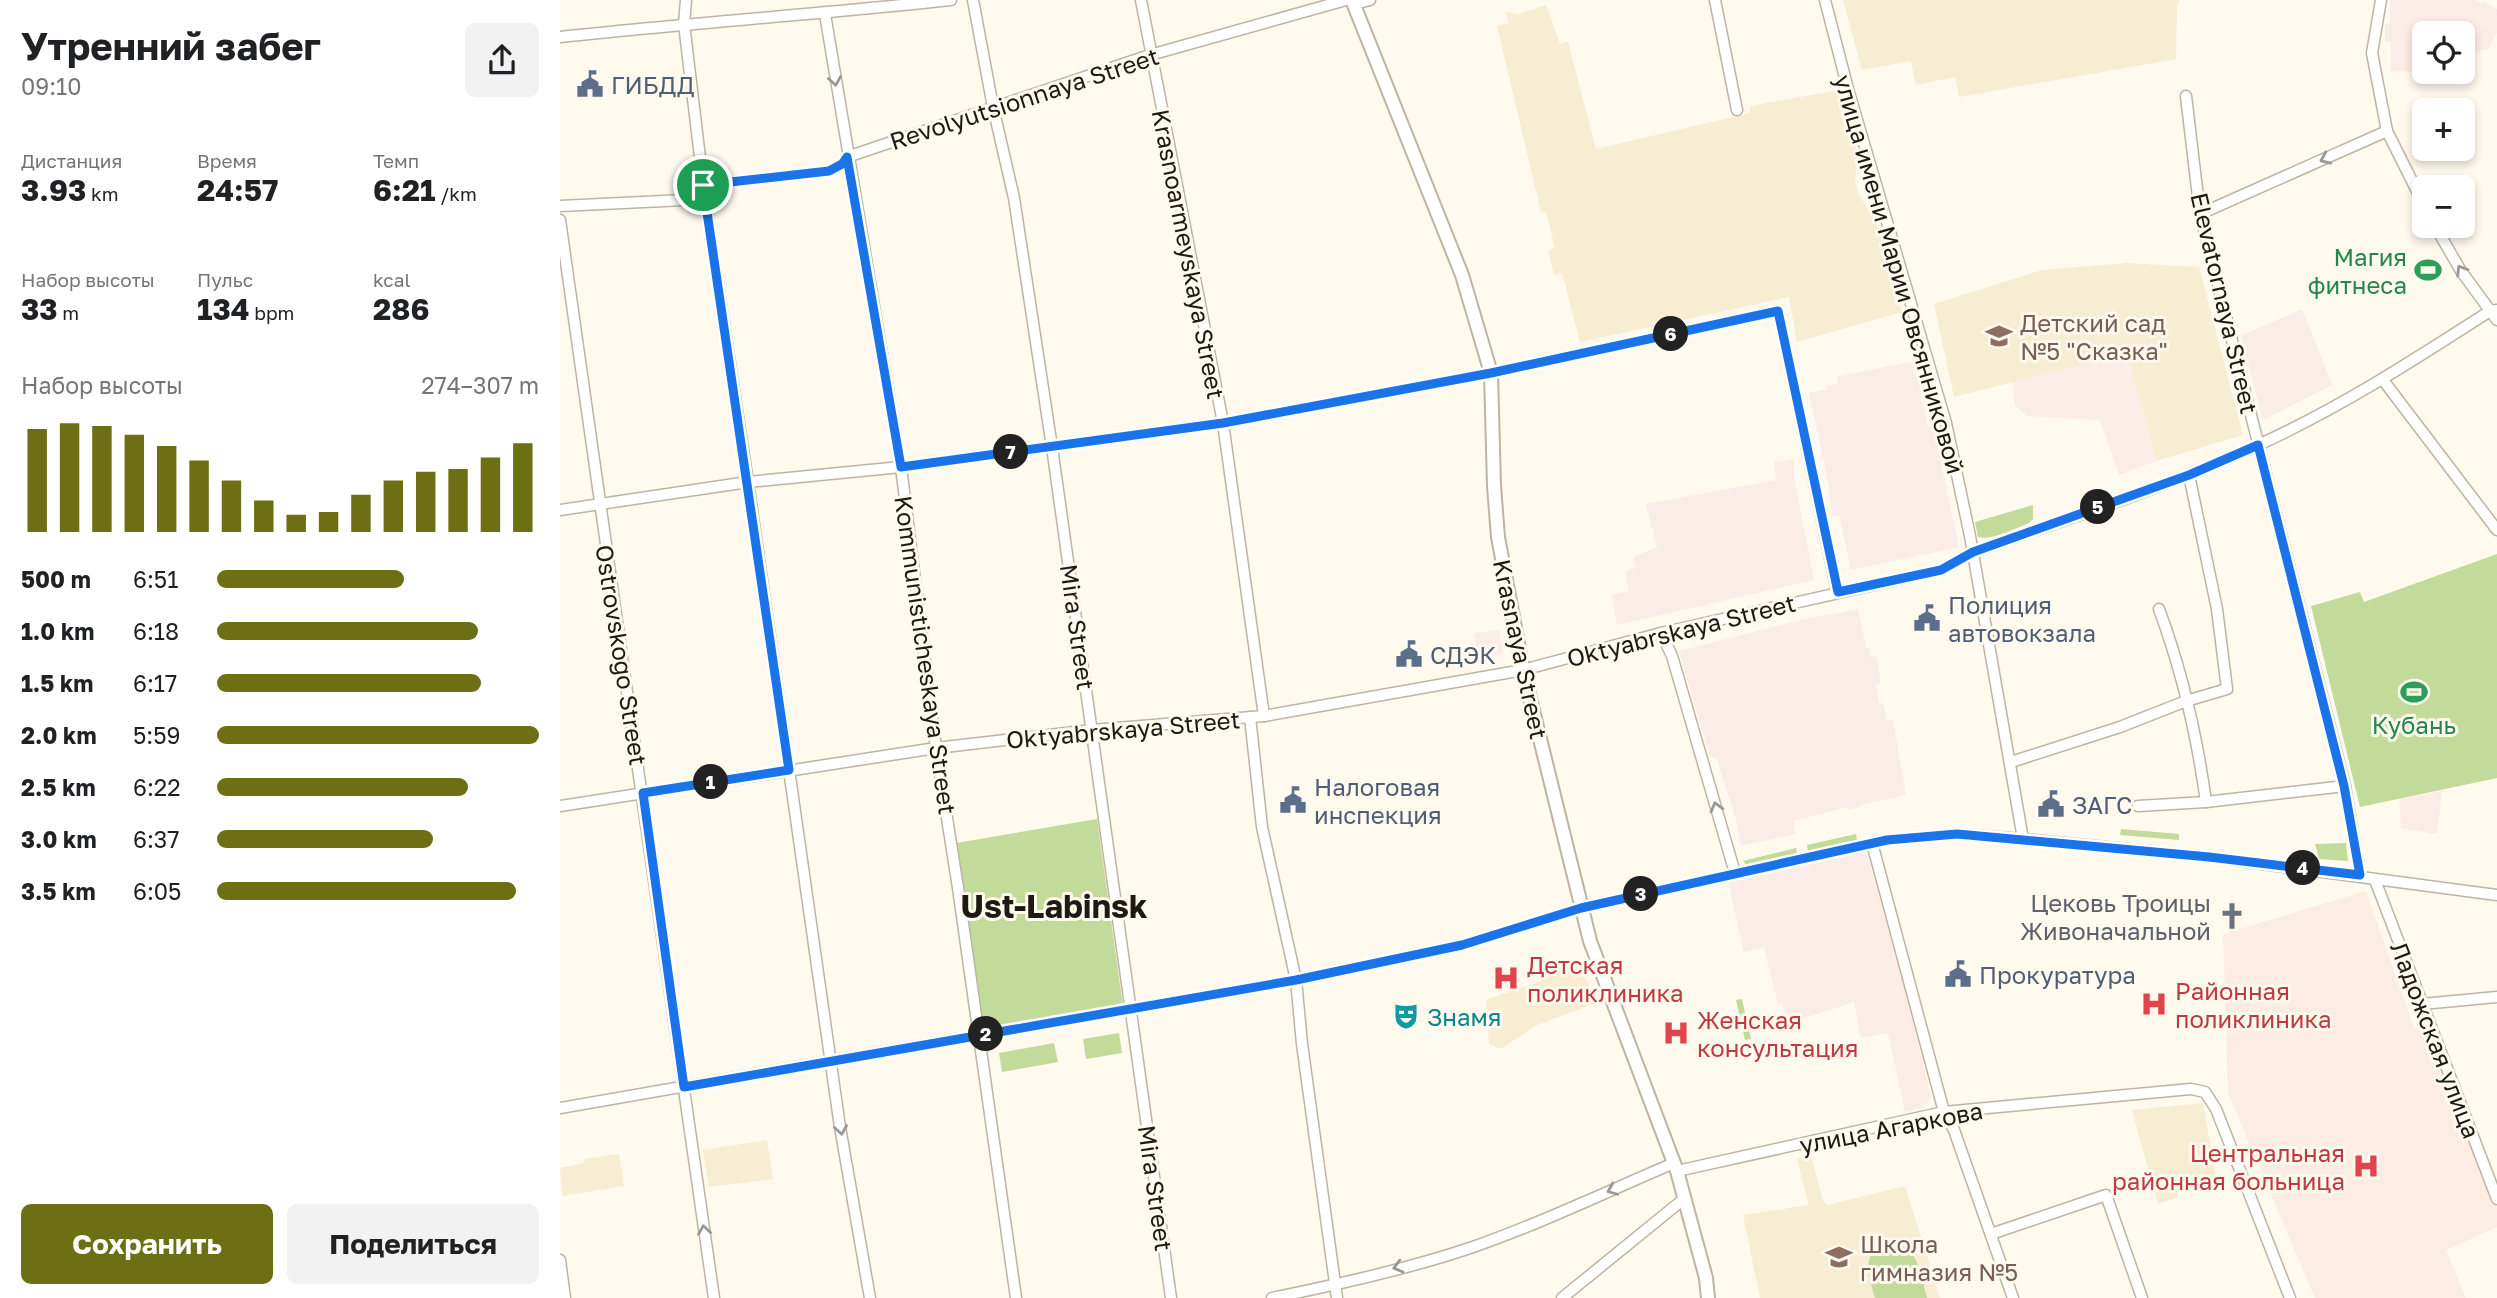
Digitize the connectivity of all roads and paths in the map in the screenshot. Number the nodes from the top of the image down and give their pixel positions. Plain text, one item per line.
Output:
1 (686, 0) edge
2 (951, 0) edge
3 (974, 0) edge
4 (1141, 0) edge
5 (1370, 0) edge
6 (1715, 0) edge
7 (1825, 0) edge
8 (2381, 0) edge
9 (1351, 1) edge
10 (857, 5) edge
11 (825, 14) junction
12 (684, 24) junction
13 (560, 37) edge
14 (1150, 55) junction
15 (2186, 96) dead end
16 (993, 107) junction
17 (1737, 110) dead end
18 (2387, 131) junction
19 (847, 157) junction
20 (2412, 181) edge
21 (703, 185) junction
22 (705, 199) junction
23 (560, 206) edge
24 (2200, 214) junction
25 (560, 220) edge
26 (2442, 238) edge
27 (2495, 314) edge
28 (1491, 373) junction
29 (2383, 380) junction
30 (1223, 423) junction
31 (2258, 445) junction
32 (1052, 447) junction
33 (901, 467) junction
34 (2189, 475) junction
35 (748, 482) junction
36 (598, 504) junction
37 (560, 510) edge
38 (2497, 530) edge
39 (1973, 552) junction
40 (1838, 592) junction
41 (2159, 609) dead end
42 (1661, 632) junction
43 (1523, 670) junction
44 (2186, 701) junction
45 (1264, 716) junction
46 (1250, 717) junction
47 (1092, 730) junction
48 (936, 748) junction
49 (2011, 762) junction
50 (789, 770) junction
51 (2344, 786) junction
52 (643, 793) junction
53 (2206, 802) junction
54 (560, 806) edge
55 (2138, 806) dead end
56 (2023, 839) junction
57 (1872, 843) junction
58 (1735, 873) junction
59 (2360, 875) junction
60 (2375, 880) junction
61 (2497, 895) edge
62 (1581, 908) junction
63 (1296, 980) junction
64 (2497, 997) edge
65 (2423, 1007) junction
66 (1132, 1010) junction
67 (979, 1036) junction
68 (831, 1062) junction
69 (684, 1087) junction
70 (560, 1108) edge
71 (1944, 1112) junction
72 (1676, 1167) junction
73 (1685, 1198) junction
74 (2497, 1199) edge
75 (1991, 1234) junction
76 (560, 1260) edge
77 (1335, 1285) junction
78 (565, 1298) edge
79 (714, 1298) edge
80 (870, 1298) edge
81 (1016, 1298) edge
82 (1171, 1298) edge
83 (1272, 1298) edge
84 (1337, 1298) edge
85 (1562, 1298) edge
86 (1708, 1298) edge
87 (2013, 1298) edge
88 (2142, 1298) edge
89 (2290, 1298) edge

1 - 12 street
2 - 10 street
3 - 16 street, Mira Street
4 - 14 street, Krasnoarmeyskaya Street
5 - 9 street, Revolyutsionnaya Street
6 - 17 street
7 - 39 street, улица имени Марии Овсянниковой
8 - 18 street
9 - 14 street, Revolyutsionnaya Street
9 - 28 main road, Krasnaya Street
10 - 11 street
11 - 12 street
11 -> 19 street, Kommunisticheskaya Street
12 - 13 street
12 - 21 street
14 - 16 street, Revolyutsionnaya Street
14 - 30 street, Krasnoarmeyskaya Street
15 - 24 street, Elevatornaya Street
16 - 19 street, Revolyutsionnaya Street
16 - 32 street, Mira Street
18 - 20 street
18 -> 24 street
19 - 21 street, Revolyutsionnaya Street
19 - 33 street, Kommunisticheskaya Street
21 - 22 street
22 - 23 street
22 - 35 street
24 - 31 street, Elevatornaya Street
25 - 36 street, Ostrovskogo Street
27 -> 26 street
27 - 29 street, Oktyabrskaya Street
28 - 30 street
28 - 40 street
28 - 43 main road, Krasnaya Street
29 - 31 street, Oktyabrskaya Street
29 - 38 street
30 - 32 street
30 - 45 street, Krasnoarmeyskaya Street
31 - 34 street, Oktyabrskaya Street
31 - 51 street, Elevatornaya Street
32 - 33 street
32 - 47 street, Mira Street
33 - 35 street
33 - 48 street, Kommunisticheskaya Street
34 - 39 street, Oktyabrskaya Street
34 - 44 street
35 - 36 street
35 - 50 street
36 - 37 street
36 - 52 street, Ostrovskogo Street
39 - 40 street, Oktyabrskaya Street
39 - 49 street, улица имени Марии Овсянниковой
40 - 42 street, Oktyabrskaya Street
41 - 44 street
42 - 43 street, Oktyabrskaya Street
58 -> 42 street
43 - 45 street, Oktyabrskaya Street
43 - 62 main road, Krasnaya Street
44 - 49 street
44 - 53 street
45 - 46 street, Oktyabrskaya Street
46 - 47 street, Oktyabrskaya Street
46 - 63 street
47 - 48 street, Oktyabrskaya Street
47 - 66 street, Mira Street
48 - 50 street, Oktyabrskaya Street
48 - 67 street, Kommunisticheskaya Street
49 - 56 street, улица имени Марии Овсянниковой
50 - 52 street, Oktyabrskaya Street
50 - 68 street
51 - 53 street
51 - 59 street, Elevatornaya Street
52 - 54 street, Oktyabrskaya Street
52 - 69 street, Ostrovskogo Street
53 - 55 street
56 - 57 street
56 - 59 street
57 - 58 street
57 - 71 street
58 - 62 street
59 - 60 street
60 - 61 street
60 - 65 street, Ладожская улица
62 - 63 street
62 - 72 main road, Krasnaya Street
63 - 66 street
63 - 77 street
64 - 65 street
65 - 74 street, Ладожская улица
66 - 67 street
66 - 82 street, Mira Street
67 - 68 street
67 - 81 street, Kommunisticheskaya Street
68 - 69 street
68 -> 80 street
69 - 70 street
79 -> 69 street, Ostrovskogo Street
71 - 72 street, улица Агаркова
71 - 75 street
71 - 89 street, улица Агаркова
72 - 73 main road, Krasnaya Street
72 -> 77 street, улица Агаркова
73 - 85 street
73 - 86 main road, Krasnaya Street
75 - 87 street
75 - 88 street
76 - 78 street
77 - 83 street, улица Агаркова
77 - 84 street

